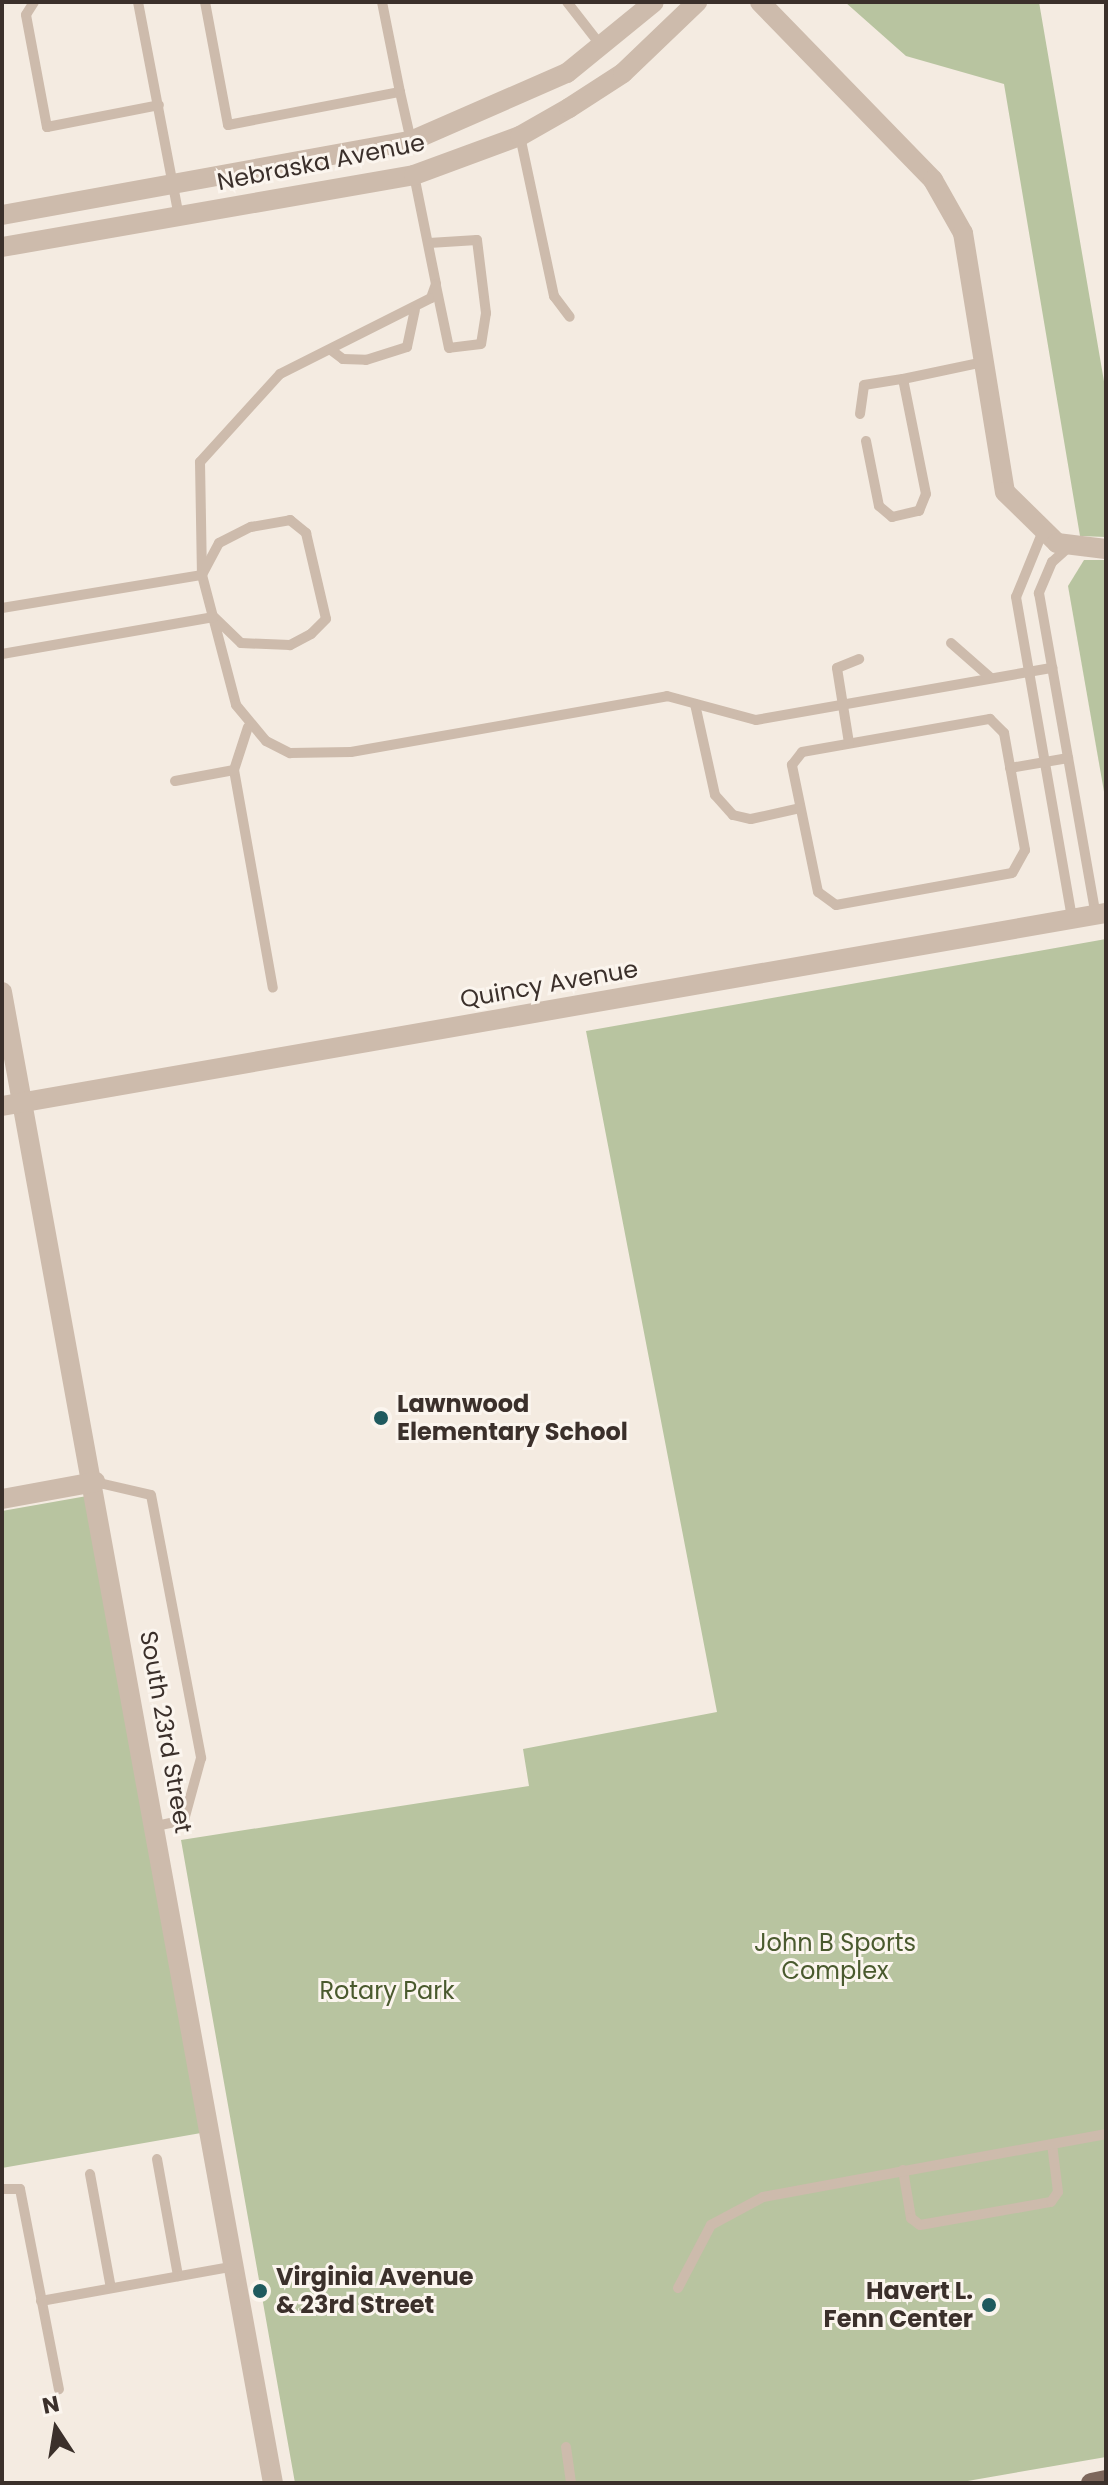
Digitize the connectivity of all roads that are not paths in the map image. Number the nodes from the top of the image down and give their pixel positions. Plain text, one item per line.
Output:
1 (34, 2) edge
2 (138, 2) edge
3 (205, 2) edge
4 (382, 2) edge
5 (567, 2) edge
6 (654, 2) edge
7 (697, 2) edge
8 (760, 2) edge
9 (602, 47) junction
10 (623, 73) junction
11 (400, 92) junction
12 (159, 105) junction
13 (506, 106) junction
14 (520, 136) junction
15 (411, 141) junction
16 (414, 175) junction
17 (173, 184) junction
18 (2, 215) edge
19 (179, 216) junction
20 (429, 243) junction
21 (2, 247) edge
22 (436, 284) junction
23 (415, 310) junction
24 (570, 317) dead end
25 (331, 350) junction
26 (984, 362) junction
27 (903, 379) junction
28 (860, 414) dead end
29 (866, 441) dead end
30 (1043, 531) junction
31 (1070, 546) junction
32 (1106, 549) edge
33 (202, 575) junction
34 (2, 608) edge
35 (214, 617) junction
36 (951, 643) dead end
37 (2, 654) edge
38 (859, 659) dead end
39 (1052, 668) junction
40 (1030, 672) junction
41 (991, 678) junction
42 (695, 704) junction
43 (841, 705) junction
44 (248, 727) junction
45 (849, 743) junction
46 (1068, 758) junction
47 (1046, 762) junction
48 (1010, 768) junction
49 (234, 770) junction
50 (175, 781) dead end
51 (800, 808) junction
52 (1101, 914) edge
53 (1072, 918) junction
54 (273, 988) dead end
55 (2, 992) edge
56 (12, 1104) edge
57 (95, 1482) junction
58 (2, 1499) edge
59 (156, 1826) junction
60 (1106, 2134) edge
61 (1052, 2144) junction
62 (157, 2159) dead end
63 (903, 2170) junction
64 (90, 2174) dead end
65 (2, 2189) edge
66 (235, 2266) junction
67 (178, 2276) junction
68 (111, 2288) junction
69 (678, 2288) dead end
70 (41, 2301) junction
71 (59, 2389) dead end
72 (566, 2447) dead end
73 (1106, 2480) edge
74 (273, 2483) edge
75 (571, 2483) edge
76 (1091, 2483) edge

1 - 12 lane
2 - 12 lane
3 - 11 lane
4 - 11 lane
5 - 9 lane
6 - 9 street, Nebraska Avenue
7 - 10 street, Nebraska Avenue
8 - 26 street
9 - 10 street
9 - 13 street, Nebraska Avenue
10 - 14 street, Nebraska Avenue
11 - 15 lane
12 - 17 lane
13 - 14 street
13 - 15 street, Nebraska Avenue
14 - 16 street, Nebraska Avenue
14 - 24 lane
15 - 16 street
15 - 17 street, Nebraska Avenue
16 - 19 street, Nebraska Avenue
16 - 20 lane
17 - 18 street, Nebraska Avenue
17 - 19 lane
19 - 21 street, Nebraska Avenue
20 - 22 lane
20 - 22 lane
22 - 23 lane
23 - 25 lane
23 - 25 lane
25 - 33 lane
26 - 27 lane
26 - 30 street
27 - 28 lane
27 - 29 lane
30 - 31 street
30 - 40 lane
31 - 32 street
31 - 39 lane
33 - 34 lane
33 - 35 lane
33 - 35 lane
35 - 37 lane
35 - 44 lane
36 - 41 lane
38 - 43 lane
39 - 40 lane
39 - 46 lane
40 - 41 lane
40 - 47 lane
41 - 43 lane
42 - 43 lane
42 - 44 lane
42 - 51 lane
43 - 45 lane
44 - 49 lane
45 - 48 lane
45 - 51 lane
46 - 47 lane
46 - 52 lane
47 - 48 lane
47 - 53 lane
48 - 51 lane
49 - 50 lane
49 - 54 lane
52 - 53 street, Quincy Avenue
53 - 56 street, Quincy Avenue
55 - 56 street, South 23rd Street
56 - 57 street, South 23rd Street
57 - 58 street
57 - 59 street, South 23rd Street
57 - 59 lane
59 - 66 street, South 23rd Street
60 - 61 lane
61 - 63 lane
61 - 63 lane
62 - 67 lane
63 - 69 lane
64 - 68 lane
65 - 70 lane
66 - 67 lane
66 - 74 street, South 23rd Street
67 - 68 lane
68 - 70 lane
70 - 71 lane
72 - 75 lane
73 - 76 main road

